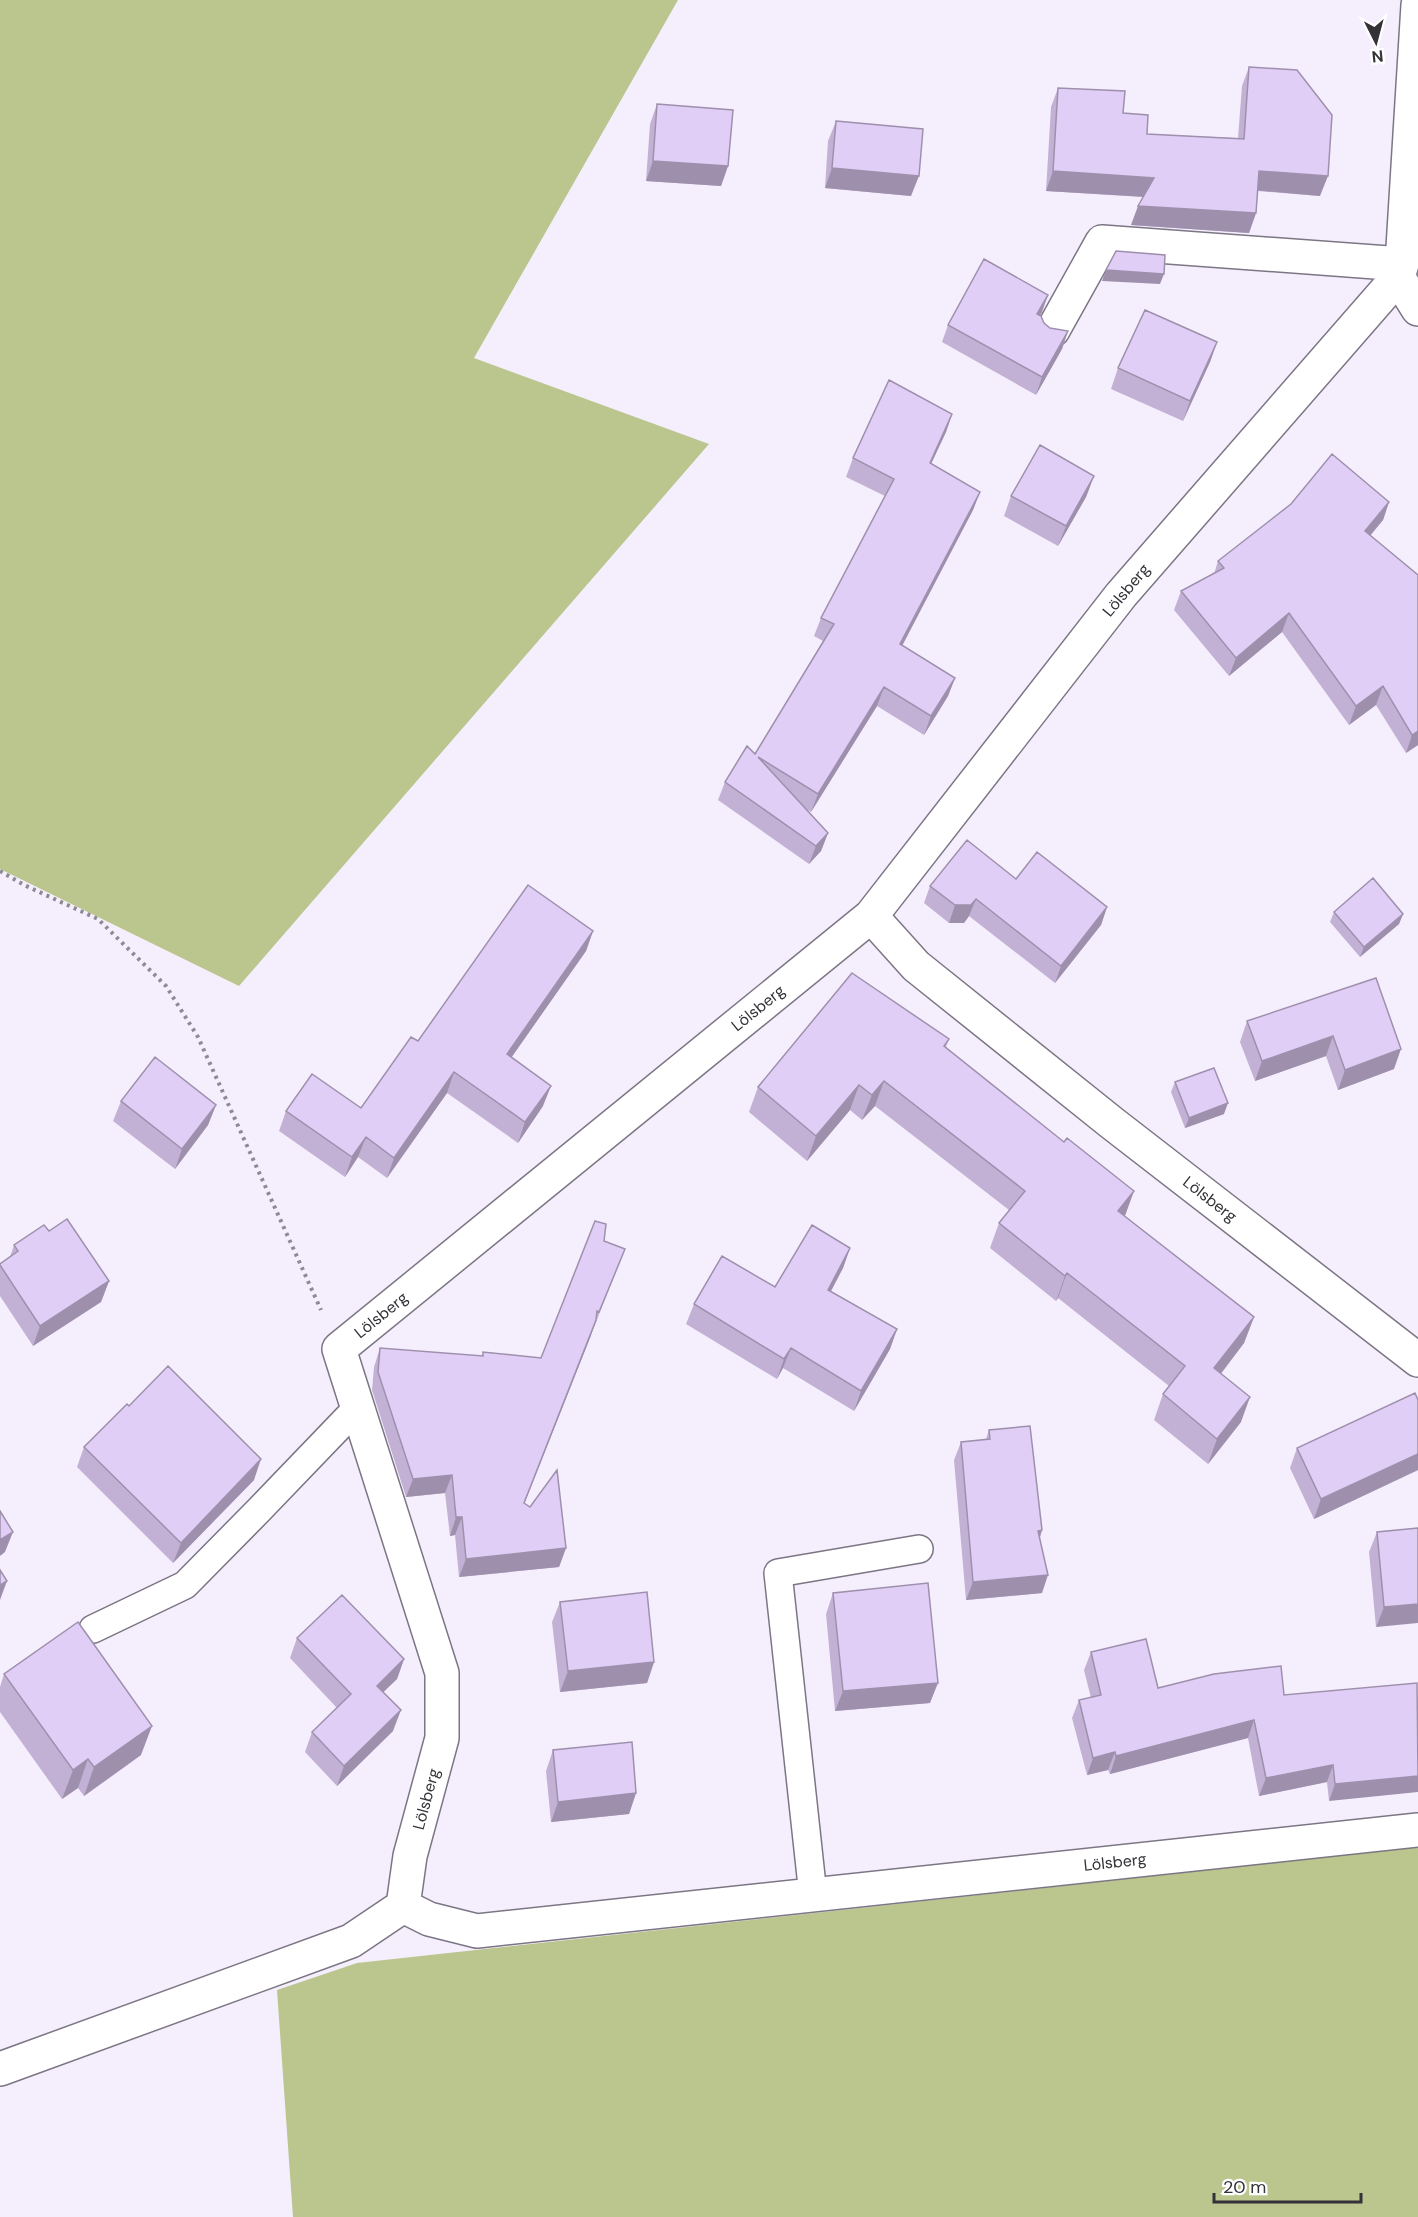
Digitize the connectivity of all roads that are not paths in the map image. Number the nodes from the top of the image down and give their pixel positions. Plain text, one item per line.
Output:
1 (1418, 5) edge
2 (1400, 270) junction
3 (1418, 309) edge
4 (1053, 330) edge
5 (871, 916) junction
6 (1418, 1360) edge
7 (358, 1407) junction
8 (920, 1549) dead end
9 (93, 1629) dead end
10 (1418, 1830) edge
11 (813, 1895) junction
12 (403, 1906) junction
13 (0, 2069) edge

1 - 2 street
2 - 3 street
2 - 4 street
2 - 5 street, Lölsberg
5 - 6 street, Lölsberg
5 - 7 street, Lölsberg
7 - 9 lane
7 - 12 street, Lölsberg
8 - 11 lane
10 - 11 street, Lölsberg
11 - 12 street, Lölsberg
12 - 13 street

